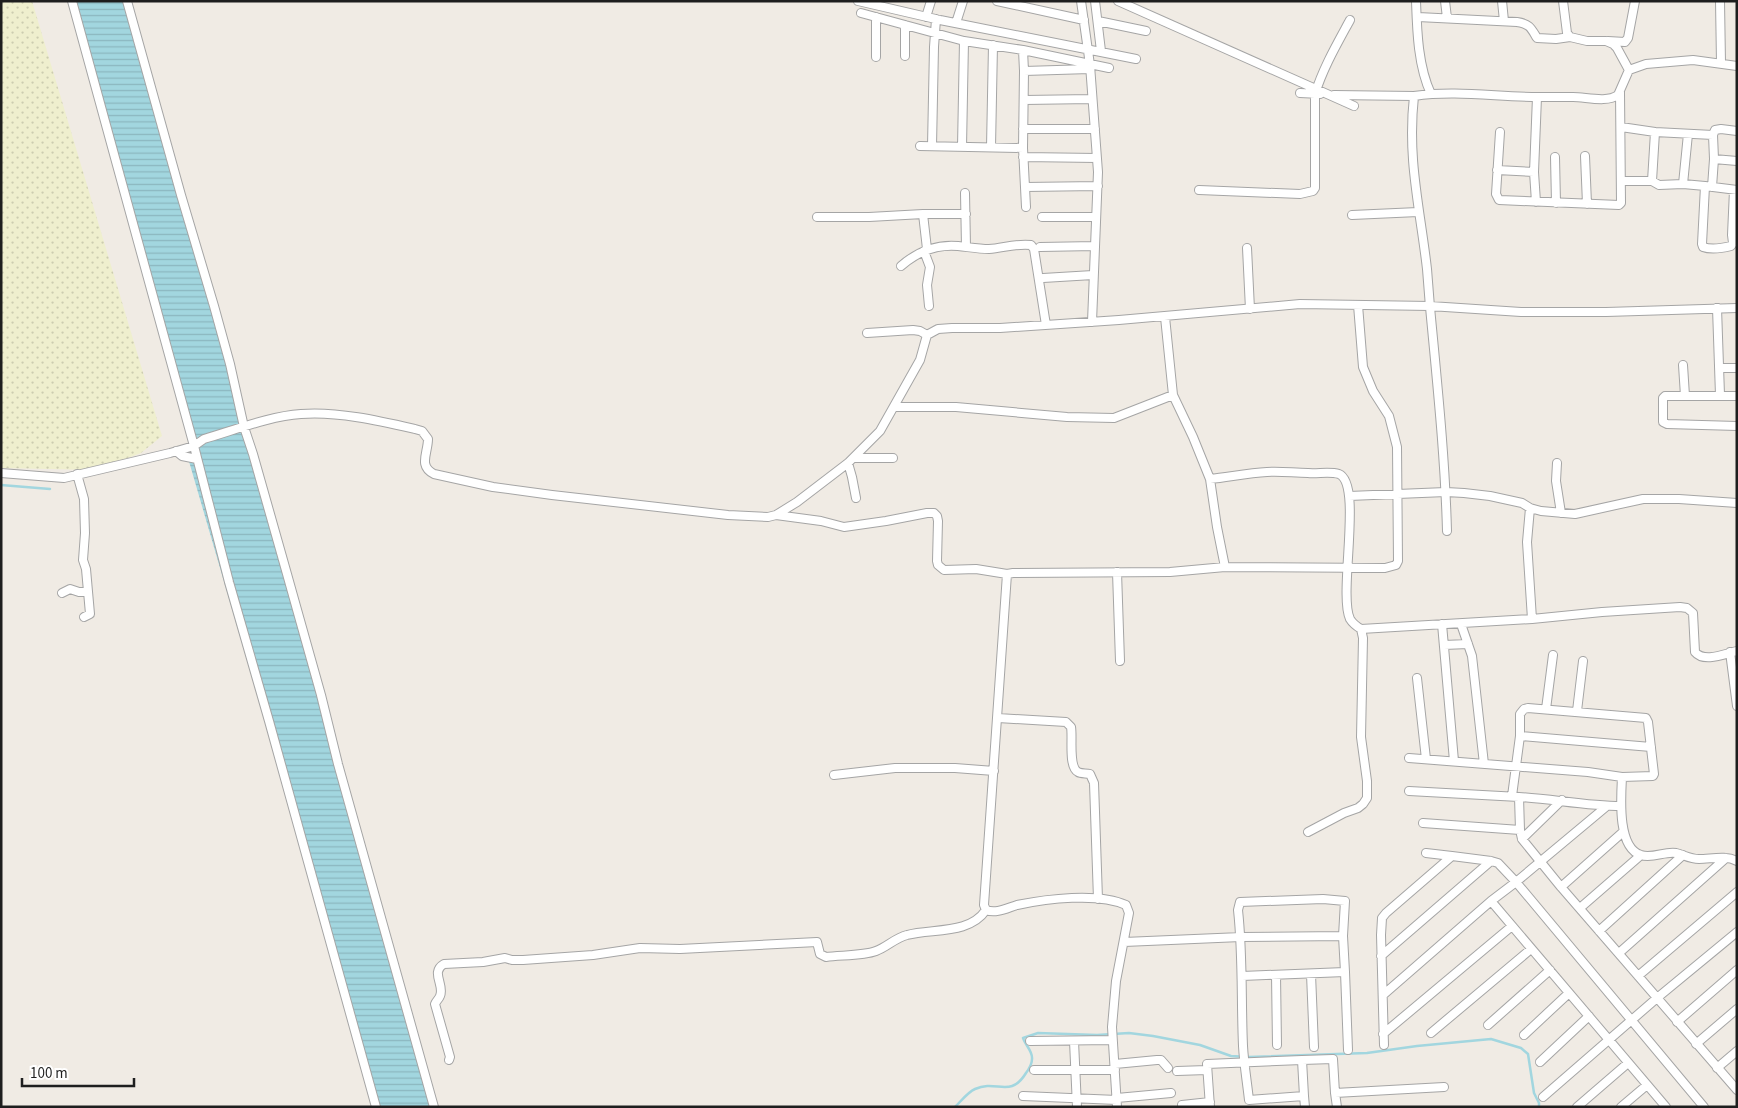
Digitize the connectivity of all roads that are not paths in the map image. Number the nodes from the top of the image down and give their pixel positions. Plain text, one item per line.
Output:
1 (72, 1) edge
2 (127, 1) edge
3 (858, 1) edge
4 (901, 1) edge
5 (931, 1) edge
6 (963, 1) edge
7 (997, 1) edge
8 (1082, 1) edge
9 (1096, 1) edge
10 (1118, 1) edge
11 (1416, 1) edge
12 (1445, 1) edge
13 (1502, 1) edge
14 (1563, 1) edge
15 (1635, 1) edge
16 (1720, 1) edge
17 (869, 3) edge
18 (898, 11) junction
19 (876, 17) junction
20 (926, 17) junction
21 (1418, 17) junction
22 (1447, 18) junction
23 (936, 19) junction
24 (1084, 20) junction
25 (1350, 20) dead end
26 (1098, 21) junction
27 (1504, 21) junction
28 (956, 23) junction
29 (905, 25) junction
30 (1146, 31) dead end
31 (935, 34) junction
32 (1570, 37) junction
33 (964, 41) junction
34 (1606, 41) junction
35 (993, 45) junction
36 (1087, 48) junction
37 (1023, 50) junction
38 (1101, 51) junction
39 (905, 56) dead end
40 (876, 57) dead end
41 (1136, 59) dead end
42 (1721, 63) junction
43 (1737, 66) edge
44 (1090, 67) junction
45 (1109, 68) dead end
46 (1628, 70) junction
47 (1024, 71) junction
48 (1620, 92) junction
49 (1300, 94) dead end
50 (1315, 94) junction
51 (1431, 94) junction
52 (1414, 96) junction
53 (1537, 97) junction
54 (1092, 99) junction
55 (1024, 100) junction
56 (1354, 106) dead end
57 (1620, 127) junction
58 (1023, 129) junction
59 (1095, 129) junction
60 (1737, 131) edge
61 (1500, 132) dead end
62 (1655, 132) junction
63 (1688, 134) junction
64 (1712, 135) junction
65 (920, 146) dead end
66 (932, 146) junction
67 (962, 147) junction
68 (991, 147) junction
69 (1023, 148) junction
70 (1585, 156) dead end
71 (1555, 157) dead end
72 (1024, 158) junction
73 (1097, 158) junction
74 (1714, 159) junction
75 (1737, 161) edge
76 (1497, 170) junction
77 (1534, 172) junction
78 (1621, 181) junction
79 (1652, 181) junction
80 (1683, 184) junction
81 (1098, 186) junction
82 (1709, 186) junction
83 (1025, 187) junction
84 (1199, 190) dead end
85 (1735, 190) edge
86 (965, 193) dead end
87 (1536, 202) junction
88 (1556, 203) junction
89 (1587, 204) junction
90 (1026, 206) dead end
91 (1418, 212) junction
92 (923, 214) junction
93 (966, 214) junction
94 (1352, 215) dead end
95 (817, 217) dead end
96 (1042, 217) dead end
97 (1096, 217) junction
98 (1734, 235) edge
99 (1095, 246) junction
100 (966, 247) junction
101 (1040, 247) dead end
102 (1247, 248) dead end
103 (926, 250) junction
104 (901, 266) dead end
105 (1094, 275) junction
106 (1043, 278) dead end
107 (1358, 305) junction
108 (929, 306) dead end
109 (1430, 306) junction
110 (1717, 308) junction
111 (1737, 308) edge
112 (1250, 309) junction
113 (1165, 317) junction
114 (1092, 322) junction
115 (1046, 325) junction
116 (867, 332) dead end
117 (926, 335) junction
118 (1683, 365) dead end
119 (1719, 368) junction
120 (1737, 368) edge
121 (1173, 395) junction
122 (1720, 395) junction
123 (1685, 396) junction
124 (1737, 396) edge
125 (894, 408) junction
126 (1737, 426) edge
127 (244, 427) junction
128 (194, 446) junction
129 (176, 451) junction
130 (893, 458) dead end
131 (197, 459) junction
132 (851, 461) junction
133 (1557, 463) dead end
134 (1, 473) edge
135 (77, 474) junction
136 (1210, 479) junction
137 (1446, 492) junction
138 (1397, 495) junction
139 (1349, 496) junction
140 (856, 498) dead end
141 (1737, 503) edge
142 (1530, 508) junction
143 (1560, 513) junction
144 (776, 515) junction
145 (1447, 531) dead end
146 (1225, 568) junction
147 (1347, 569) junction
148 (1117, 572) junction
149 (1007, 574) junction
150 (88, 592) junction
151 (62, 593) dead end
152 (84, 617) dead end
153 (1532, 619) junction
154 (1442, 624) junction
155 (1461, 624) junction
156 (1361, 629) junction
157 (1468, 644) junction
158 (1444, 645) junction
159 (1733, 652) edge
160 (1553, 655) dead end
161 (1120, 661) dead end
162 (1583, 661) dead end
163 (1417, 678) dead end
164 (1737, 705) edge
165 (1546, 709) junction
166 (1577, 711) junction
167 (998, 718) junction
168 (1520, 736) junction
169 (1651, 747) junction
170 (1409, 758) dead end
171 (1426, 759) junction
172 (1454, 761) junction
173 (1484, 764) junction
174 (1516, 766) junction
175 (994, 771) junction
176 (834, 775) dead end
177 (1622, 777) junction
178 (1409, 791) dead end
179 (1516, 796) junction
180 (1562, 800) junction
181 (1607, 806) junction
182 (1621, 806) junction
183 (1423, 823) dead end
184 (1520, 830) junction
185 (1308, 832) dead end
186 (1623, 832) junction
187 (1522, 839) junction
188 (1426, 853) dead end
189 (1683, 855) junction
190 (1452, 856) junction
191 (1641, 856) junction
192 (1726, 858) junction
193 (1491, 861) junction
194 (1737, 861) edge
195 (1540, 862) junction
196 (1516, 882) junction
197 (1561, 887) junction
198 (1737, 892) edge
199 (1098, 899) junction
200 (1491, 901) junction
201 (1580, 908) junction
202 (986, 910) junction
203 (1512, 926) junction
204 (1600, 931) junction
205 (1737, 932) edge
206 (1343, 936) junction
207 (1241, 938) junction
208 (1124, 942) junction
209 (1531, 949) junction
210 (1618, 953) junction
211 (1381, 956) junction
212 (1550, 970) junction
213 (1737, 970) edge
214 (1345, 972) junction
215 (1276, 974) junction
216 (1311, 974) junction
217 (1242, 976) junction
218 (1638, 976) junction
219 (1569, 994) junction
220 (1383, 995) junction
221 (1656, 998) junction
222 (1737, 1009) edge
223 (1589, 1016) junction
224 (1632, 1019) junction
225 (1677, 1022) junction
226 (1488, 1025) dead end
227 (1431, 1033) dead end
228 (1384, 1034) junction
229 (1524, 1035) dead end
230 (1112, 1036) junction
231 (1609, 1040) junction
232 (1030, 1041) dead end
233 (1074, 1041) junction
234 (1696, 1044) junction
235 (1278, 1045) dead end
236 (1384, 1045) dead end
237 (1314, 1047) dead end
238 (1348, 1050) dead end
239 (1737, 1051) edge
240 (1244, 1059) junction
241 (448, 1060) dead end
242 (1302, 1060) junction
243 (1540, 1062) dead end
244 (1628, 1063) junction
245 (1115, 1067) junction
246 (1168, 1068) dead end
247 (1717, 1068) junction
248 (1034, 1070) dead end
249 (1075, 1070) junction
250 (1207, 1070) junction
251 (1177, 1071) dead end
252 (1647, 1084) junction
253 (1444, 1087) dead end
254 (1737, 1090) edge
255 (1171, 1093) dead end
256 (1336, 1093) junction
257 (1023, 1096) dead end
258 (1304, 1096) junction
259 (1543, 1097) dead end
260 (1117, 1102) edge
261 (1077, 1103) edge
262 (1249, 1103) edge
263 (1182, 1104) dead end
264 (1210, 1104) edge
265 (376, 1107) edge
266 (434, 1107) edge
267 (1305, 1107) edge
268 (1337, 1107) edge
269 (1577, 1107) edge
270 (1621, 1107) edge
271 (1666, 1107) edge
272 (1704, 1107) edge

1 - 128 street
2 - 127 street
3 - 17 street
4 - 18 street
5 - 20 street
6 - 28 street
7 - 24 street
8 - 24 street
9 - 26 street
10 - 56 street
11 - 21 street
12 - 22 street
13 - 27 street
14 - 32 street
15 - 34 street
16 - 42 street
17 - 18 street
17 - 19 street
18 - 20 street
19 - 29 street
19 - 40 street
20 - 23 street
21 - 22 street
21 - 51 street
22 - 27 street
23 - 28 street
23 - 31 street
24 - 36 street
25 - 50 street
26 - 30 street
26 - 38 street
27 - 32 street
28 - 36 street
29 - 31 street
29 - 39 street
31 - 33 street
31 - 66 street
32 - 34 street
33 - 35 street
33 - 67 street
34 - 46 street
35 - 37 street
35 - 68 street
36 - 38 street
36 - 44 street
37 - 44 street
37 - 47 street
38 - 41 street
42 - 43 street
42 - 46 street
44 - 45 street
44 - 47 street
44 - 54 street
46 - 48 street
47 - 55 street
48 - 53 street
48 - 57 street
49 - 50 street
50 - 52 street
50 - 84 street
51 - 52 street
51 - 53 street
52 - 91 street
53 - 77 street
54 - 55 street
54 - 59 street
55 - 58 street
57 - 62 street
57 - 78 street
58 - 59 street
58 - 69 street
59 - 73 street
60 - 64 street
61 - 76 street
62 - 63 street
62 - 79 street
63 - 64 street
63 - 80 street
64 - 74 street
65 - 66 street
66 - 67 street
67 - 68 street
68 - 69 street
69 - 72 street
70 - 89 street
71 - 88 street
72 - 73 street
72 - 83 street
73 - 81 street
74 - 75 street
74 - 82 street
76 - 77 street
76 - 87 street
77 - 87 street
78 - 79 street
78 - 89 street
79 - 80 street
80 - 82 street
81 - 83 street
81 - 97 street
82 - 85 street
82 - 98 street
83 - 90 street
85 - 98 street
86 - 93 street
87 - 88 street
88 - 89 street
91 - 94 street
91 - 109 street
92 - 93 street
92 - 95 street
92 - 103 street
93 - 100 street
96 - 97 street
97 - 99 street
99 - 101 street
99 - 105 street
100 - 103 street
100 - 115 street
102 - 112 street
103 - 104 street
103 - 108 street
105 - 106 street
105 - 114 street
107 - 109 street
107 - 112 street
107 - 138 street
109 - 110 street
109 - 137 street
110 - 111 street
110 - 119 street
112 - 113 street
113 - 114 street
113 - 121 street
114 - 115 street
115 - 117 street
116 - 117 street
117 - 125 street
118 - 123 street
119 - 120 street
119 - 122 street
121 - 125 street
121 - 136 street
122 - 123 street
122 - 124 street
123 - 126 street
125 - 132 street
127 - 128 street
127 - 144 street
127 - 266 street
128 - 129 street
128 - 131 street
129 - 131 street
129 - 135 street
130 - 132 street
131 - 265 street
132 - 140 street
132 - 144 street
133 - 143 street
134 - 135 street
135 - 150 street
136 - 139 street
136 - 146 street
137 - 138 street
137 - 142 street
137 - 145 street
138 - 139 street
138 - 147 street
139 - 147 street
141 - 143 street
142 - 143 street
142 - 153 street
144 - 149 street
146 - 147 street
146 - 148 street
147 - 156 street
148 - 149 street
148 - 161 street
149 - 167 street
150 - 151 street
150 - 152 street
153 - 155 street
153 - 159 street
154 - 155 street
154 - 156 street
154 - 158 street
155 - 157 street
156 - 185 street
157 - 158 street
157 - 173 street
158 - 172 street
159 - 164 street
160 - 165 street
162 - 166 street
163 - 171 street
165 - 166 street
165 - 168 street
166 - 169 street
167 - 175 street
167 - 199 street
168 - 169 street
168 - 174 street
169 - 177 street
170 - 171 street
171 - 172 street
172 - 173 street
173 - 174 street
174 - 177 street
174 - 179 street
175 - 176 street
175 - 202 street
177 - 182 street
178 - 179 street
179 - 180 street
179 - 184 street
180 - 181 street
180 - 187 street
181 - 182 street
181 - 195 street
182 - 186 street
183 - 184 street
184 - 187 street
186 - 191 street
186 - 197 street
187 - 195 street
188 - 190 street
189 - 191 street
189 - 192 street
189 - 204 street
190 - 193 street
190 - 211 street
191 - 201 street
192 - 194 street
192 - 210 street
193 - 196 street
193 - 211 street
195 - 196 street
195 - 197 street
196 - 200 street
196 - 224 street
197 - 201 street
198 - 218 street
199 - 202 street
199 - 208 street
200 - 203 street
200 - 220 street
201 - 204 street
202 - 241 street
203 - 209 street
203 - 228 street
204 - 210 street
205 - 221 street
206 - 207 street
206 - 207 street
206 - 214 street
207 - 208 street
207 - 217 street
208 - 230 street
209 - 212 street
209 - 227 street
210 - 218 street
211 - 220 street
212 - 219 street
212 - 226 street
213 - 225 street
214 - 216 street
214 - 238 street
215 - 216 street
215 - 217 street
215 - 235 street
216 - 237 street
217 - 240 street
218 - 221 street
219 - 223 street
219 - 229 street
220 - 228 street
221 - 224 street
221 - 225 street
222 - 234 street
223 - 231 street
223 - 243 street
224 - 231 street
224 - 272 street
225 - 234 street
228 - 236 street
230 - 233 street
230 - 245 street
231 - 244 street
231 - 259 street
232 - 233 street
233 - 249 street
234 - 247 street
239 - 247 street
240 - 242 street
240 - 250 street
240 - 262 street
242 - 256 street
242 - 258 street
244 - 252 street
244 - 269 street
245 - 246 street
245 - 249 street
245 - 260 street
247 - 254 street
248 - 249 street
249 - 261 street
250 - 251 street
250 - 264 street
252 - 270 street
252 - 271 street
253 - 256 street
255 - 260 street
256 - 268 street
257 - 261 street
258 - 262 street
258 - 267 street
260 - 261 street
263 - 264 street

